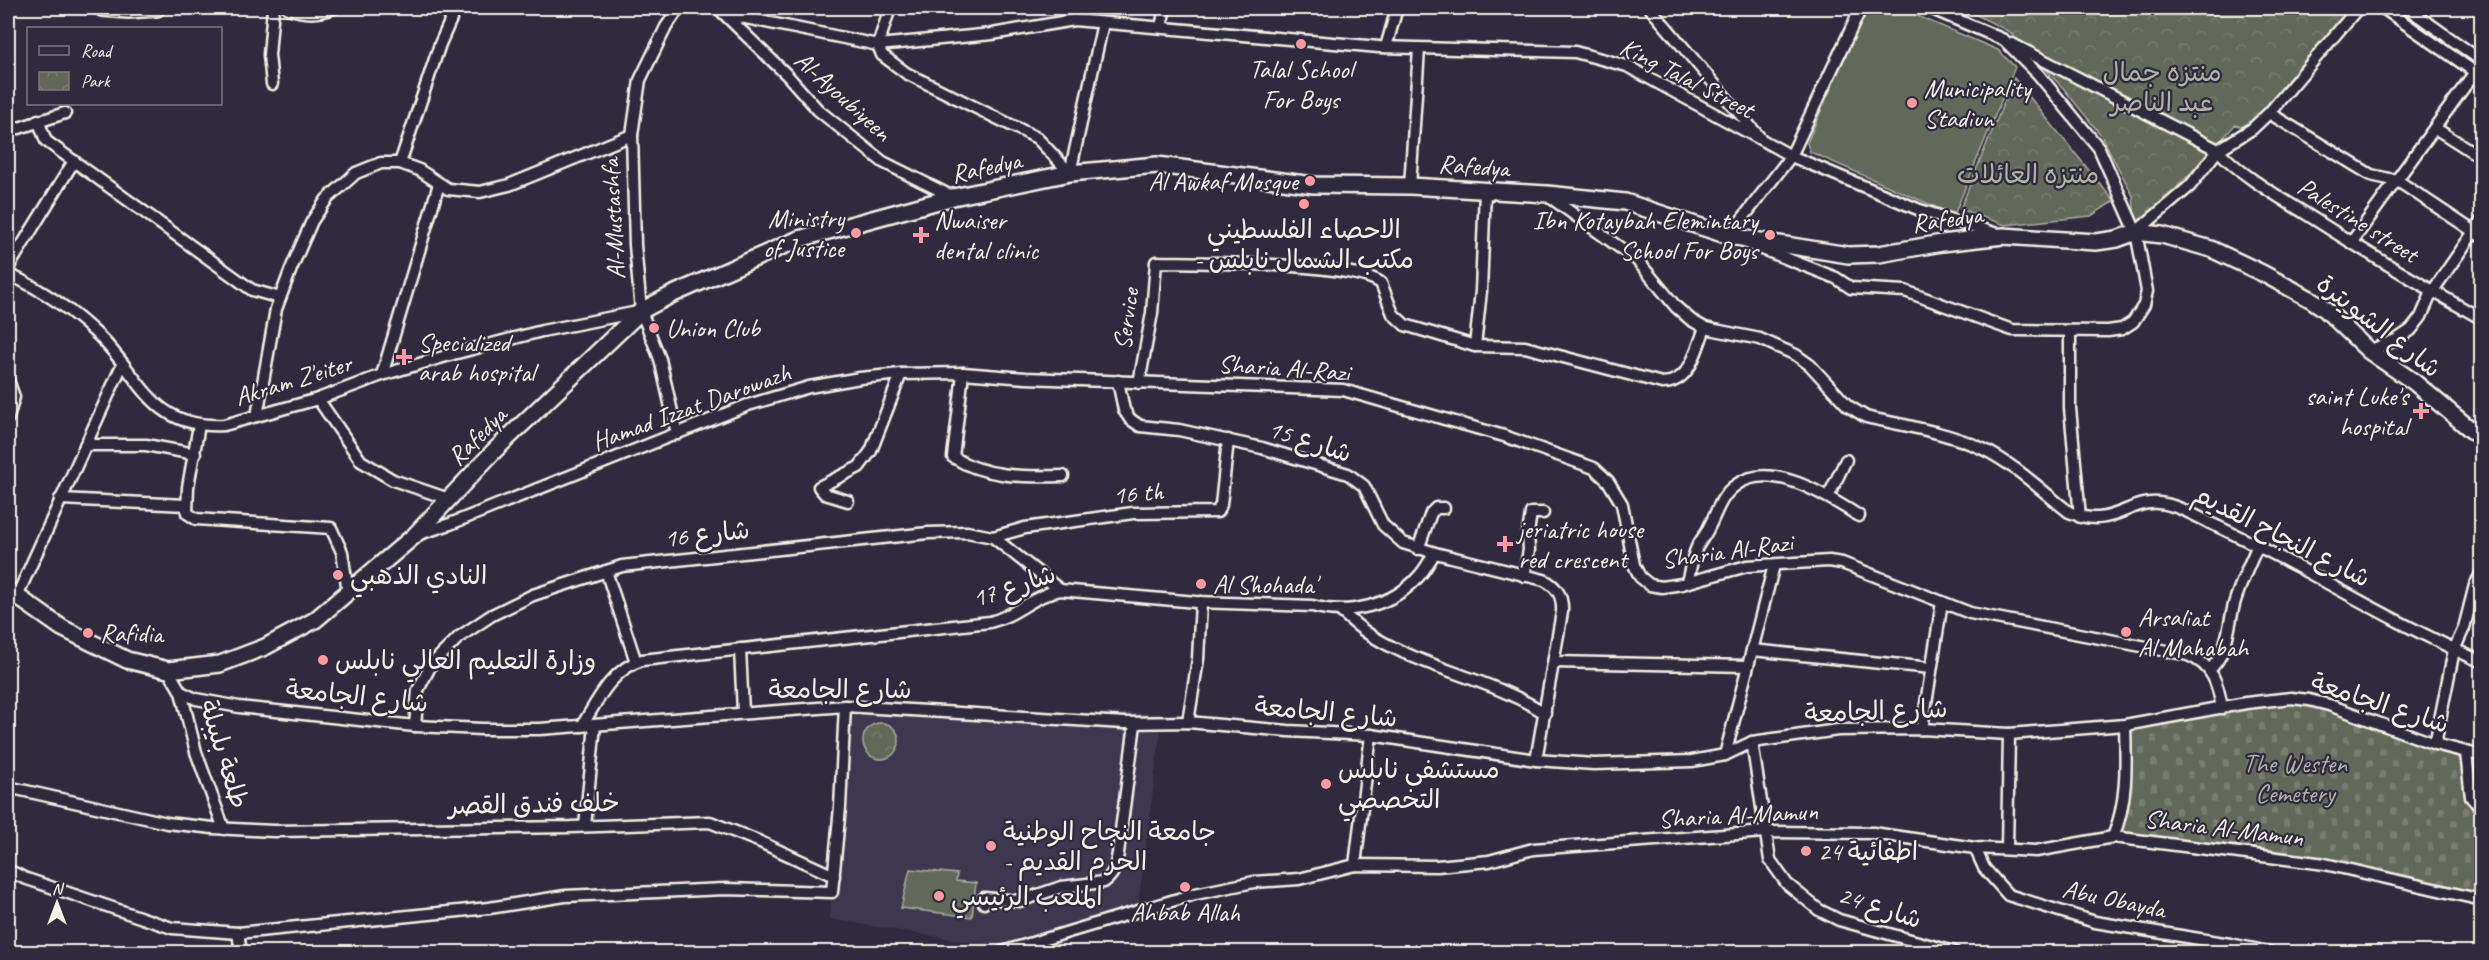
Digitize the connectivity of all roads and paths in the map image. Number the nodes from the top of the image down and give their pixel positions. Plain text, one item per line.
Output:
1 (102, 8) edge
2 (157, 8) edge
3 (273, 8) edge
4 (288, 8) edge
5 (333, 8) edge
6 (456, 8) edge
7 (679, 8) edge
8 (890, 8) edge
9 (1166, 8) edge
10 (1397, 8) edge
11 (1650, 8) edge
12 (1860, 8) edge
13 (1930, 8) edge
14 (2358, 8) edge
15 (2383, 8) edge
16 (2407, 8) edge
17 (722, 10) edge
18 (1103, 23) junction
19 (1161, 27) junction
20 (2004, 40) junction
21 (878, 45) junction
22 (1386, 47) junction
23 (1419, 49) junction
24 (2481, 61) edge
25 (2478, 75) edge
26 (272, 84) dead end
27 (64, 113) dead end
28 (2269, 113) junction
29 (38, 120) junction
30 (8, 127) edge
31 (2435, 128) junction
32 (632, 135) junction
33 (1765, 143) junction
34 (2218, 150) junction
35 (1791, 156) junction
36 (2481, 158) edge
37 (74, 161) junction
38 (400, 163) junction
39 (1070, 173) junction
40 (2398, 181) junction
41 (439, 184) junction
42 (1410, 186) junction
43 (1485, 191) junction
44 (1547, 194) junction
45 (953, 197) junction
46 (2481, 220) edge
47 (2136, 232) junction
48 (2478, 234) edge
49 (1729, 236) junction
50 (2004, 236) junction
51 (2351, 243) junction
52 (8, 268) edge
53 (8, 274) edge
54 (2432, 292) junction
55 (280, 298) junction
56 (642, 311) junction
57 (2481, 319) edge
58 (1705, 328) junction
59 (2070, 331) junction
60 (1475, 346) junction
61 (2369, 351) junction
62 (122, 364) junction
63 (963, 373) junction
64 (901, 374) junction
65 (382, 375) junction
66 (8, 380) edge
67 (1118, 381) junction
68 (1139, 383) junction
69 (318, 399) junction
70 (257, 416) junction
71 (8, 418) edge
72 (200, 425) junction
73 (677, 434) junction
74 (2481, 439) edge
75 (1228, 440) junction
76 (85, 445) junction
77 (195, 454) junction
78 (1846, 460) dead end
79 (1063, 476) dead end
80 (1828, 497) junction
81 (60, 499) junction
82 (449, 499) junction
83 (848, 501) dead end
84 (186, 504) junction
85 (1444, 508) dead end
86 (1543, 513) dead end
87 (1859, 516) dead end
88 (2080, 517) junction
89 (414, 536) junction
90 (993, 537) junction
91 (2258, 545) junction
92 (1418, 549) junction
93 (1435, 553) junction
94 (1774, 565) junction
95 (606, 571) junction
96 (2481, 572) edge
97 (1524, 576) junction
98 (1687, 582) junction
99 (1060, 590) junction
100 (348, 592) junction
101 (12, 593) edge
102 (1201, 602) junction
103 (1942, 602) junction
104 (1339, 610) junction
105 (740, 649) junction
106 (1752, 650) junction
107 (2454, 650) junction
108 (636, 662) junction
109 (1554, 662) junction
110 (2481, 662) edge
111 (1748, 666) junction
112 (1931, 668) junction
113 (168, 670) junction
114 (2210, 670) junction
115 (181, 692) junction
116 (844, 706) junction
117 (2222, 708) junction
118 (743, 712) junction
119 (1545, 713) junction
120 (1188, 723) junction
121 (1135, 724) junction
122 (595, 725) junction
123 (2125, 725) junction
124 (415, 726) junction
125 (582, 726) junction
126 (1922, 729) junction
127 (2009, 734) junction
128 (1371, 735) junction
129 (1752, 742) junction
130 (2435, 744) junction
131 (2466, 753) junction
132 (1725, 755) junction
133 (2481, 756) edge
134 (1536, 760) junction
135 (8, 787) edge
136 (2481, 809) edge
137 (585, 826) junction
138 (224, 829) junction
139 (1765, 832) junction
140 (2114, 837) junction
141 (1975, 848) junction
142 (2007, 849) junction
143 (1355, 865) junction
144 (8, 870) edge
145 (834, 876) junction
146 (2481, 900) edge
147 (984, 903) dead end
148 (238, 933) junction
149 (241, 952) edge
150 (1002, 952) edge
151 (1954, 952) edge
152 (2270, 952) edge

1 - 2 main road
3 - 26 street
4 - 5 street
6 - 38 street
7 - 32 street, Al-Mustashfa
8 - 21 street
9 - 19 street
10 - 22 street
11 - 33 street
12 - 35 street
13 - 20 street, Palestine street
14 - 28 street
15 - 25 street
16 - 24 street
17 - 21 street, King Talal Street
17 - 45 street, Al-Ayoubiyeen
18 - 19 street, King Talal Street
18 - 21 street, King Talal Street
18 - 39 street
19 - 22 street, King Talal Street
20 - 34 street, Palestine street
20 - 47 street
21 - 39 street
22 - 23 street, King Talal Street
23 - 33 street, King Talal Street
23 - 42 street
25 - 31 street
27 - 29 street
28 - 34 street
28 - 40 street
29 - 30 street
29 - 37 street
31 - 36 street
31 - 40 street
32 - 41 street
32 - 56 street, Al-Mustashfa
33 - 35 street, King Talal Street
34 - 47 street
34 - 51 street, Palestine street
35 - 49 street
35 - 50 street, King Talal Street
37 - 52 street
37 - 55 street
38 - 41 street
38 - 55 street
39 - 42 main road, Rafedya
39 - 45 main road, Rafedya
40 - 48 street
40 - 51 street
41 - 65 street
42 - 43 main road, Rafedya
43 - 44 main road, Rafedya
43 - 60 street
44 - 49 main road, Rafedya
44 - 58 street
45 - 56 main road, Rafedya
46 - 48 street
47 - 50 main road, Rafedya
47 - 59 street
47 - 61 main road, شارع الشويترة
48 - 54 street
49 - 50 main road, Rafedya
49 - 59 street
51 - 54 street, Palestine street
53 - 62 street, Akram Z'eiter
54 - 57 street, Palestine street
54 - 61 street
55 - 70 street
56 - 65 street, Akram Z'eiter
56 - 73 street, Al-Mustashfa
56 - 82 main road, Rafedya
58 - 60 street
58 - 88 street
59 - 88 street
60 - 68 street, Service
61 - 74 main road, شارع الشويترة
62 - 72 street, Akram Z'eiter
62 - 76 street
63 - 64 street, Hamad Izzat Darowazh
63 - 67 street, Hamad Izzat Darowazh
63 - 79 street
64 - 73 street, Hamad Izzat Darowazh
64 - 83 street
65 - 69 street, Akram Z'eiter
66 - 71 street
67 - 68 street, Hamad Izzat Darowazh
67 - 75 street, شارع 15
68 - 98 street, Sharia Al-Razi
69 - 70 street, Akram Z'eiter
69 - 82 street
70 - 72 street, Akram Z'eiter
72 - 77 street
73 - 89 street, Hamad Izzat Darowazh
75 - 90 street, 16 th
75 - 92 street, شارع 15
76 - 77 street
76 - 81 street
77 - 84 street
78 - 80 street
80 - 87 street
80 - 98 street
81 - 84 street
81 - 101 street
82 - 89 main road, Rafedya
84 - 100 street
85 - 92 street
86 - 97 street
88 - 91 street, شارع النجاح القديم
89 - 100 main road, Rafedya
90 - 95 street, شارع 16
90 - 99 street, شارع 16
91 - 107 street, شارع النجاح القديم
91 - 114 street
92 - 93 street, شارع 15
93 - 97 street, شارع 15
93 - 104 street, شارع 17
94 - 98 street, Sharia Al-Razi
94 - 103 street, Sharia Al-Razi
94 - 106 street
95 - 108 street
95 - 124 street, شارع 16
96 - 107 street
97 - 109 street, شارع 15
99 - 102 street, شارع 17
99 - 105 street, شارع 17
100 - 113 main road, Rafedya
101 - 113 main road, Rafedya
102 - 104 street, شارع 17
102 - 120 street
103 - 112 street
103 - 114 street, Sharia Al-Razi
104 - 119 street
105 - 108 street, شارع 17
105 - 118 street
106 - 111 street
106 - 112 street
107 - 110 street, شارع النجاح القديم
107 - 130 street
108 - 125 street
109 - 111 street
109 - 119 street, شارع 15
111 - 132 street
112 - 126 street
113 - 115 street
114 - 117 street
115 - 124 street, شارع الجامعة
115 - 138 street, طلعة بليبلة
116 - 118 street, شارع الجامعة
116 - 121 street, شارع الجامعة
116 - 145 street
117 - 123 street, شارع الجامعة
117 - 130 street, شارع الجامعة
118 - 122 street, شارع الجامعة
119 - 134 street, شارع 15
120 - 121 street, شارع الجامعة
120 - 128 street, شارع الجامعة
121 - 147 street
122 - 125 street, شارع الجامعة
122 - 137 street
123 - 127 street, شارع الجامعة
123 - 140 street
124 - 125 street, شارع الجامعة
126 - 127 street, شارع الجامعة
126 - 129 street, شارع الجامعة
127 - 142 street
128 - 134 street, شارع الجامعة
128 - 143 street
129 - 132 street, شارع الجامعة
129 - 139 street, شارع 24
130 - 131 street, شارع الجامعة
131 - 133 street, شارع الجامعة
131 - 136 street
132 - 134 street, شارع الجامعة
135 - 138 street, خلف فندق القصر
137 - 138 street, خلف فندق القصر
137 - 145 street, خلف فندق القصر
139 - 141 street, Sharia Al-Mamun
139 - 143 street, Sharia Al-Mamun
139 - 151 street, شارع 24
140 - 142 street, Sharia Al-Mamun
140 - 146 street, Sharia Al-Mamun
141 - 142 street, Sharia Al-Mamun
141 - 152 street, Abu Obayda
143 - 150 street, Sharia Al-Mamun
144 - 148 street
145 - 148 street
148 - 149 street

